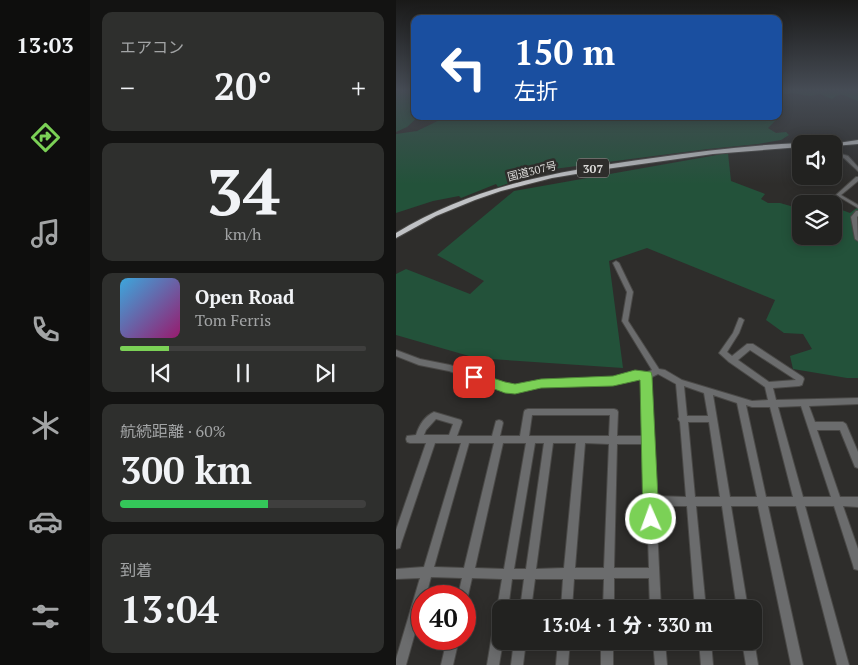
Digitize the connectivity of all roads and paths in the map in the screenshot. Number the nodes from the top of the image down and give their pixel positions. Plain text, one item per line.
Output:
1 (858, 142) edge
2 (842, 143) edge
3 (792, 146) edge
4 (842, 156) edge
5 (858, 170) edge
6 (858, 178) edge
7 (858, 207) edge
8 (858, 212) edge
9 (396, 236) edge
10 (858, 239) edge
11 (616, 263) dead end
12 (741, 320) dead end
13 (396, 353) edge
14 (732, 360) junction
15 (657, 372) junction
16 (646, 376) junction
17 (680, 382) junction
18 (768, 385) junction
19 (708, 391) junction
20 (858, 401) edge
21 (741, 402) junction
22 (772, 404) junction
23 (804, 404) junction
24 (682, 419) junction
25 (712, 419) junction
26 (499, 423) dead end
27 (813, 426) junction
28 (432, 439) junction
29 (451, 440) junction
30 (466, 440) junction
31 (497, 440) junction
32 (528, 440) junction
33 (549, 440) junction
34 (581, 440) junction
35 (613, 440) junction
36 (648, 440) junction
37 (857, 459) edge
38 (650, 501) junction
39 (690, 501) junction
40 (726, 502) junction
41 (762, 502) junction
42 (799, 502) junction
43 (837, 502) junction
44 (858, 502) edge
45 (396, 544) edge
46 (858, 565) edge
47 (427, 572) junction
48 (469, 572) junction
49 (653, 573) junction
50 (396, 574) edge
51 (508, 574) junction
52 (530, 574) junction
53 (569, 574) junction
54 (609, 574) junction
55 (466, 585) edge
56 (504, 600) edge
57 (526, 600) edge
58 (567, 600) edge
59 (608, 600) edge
60 (655, 600) edge
61 (700, 600) edge
62 (742, 600) edge
63 (450, 650) edge
64 (496, 650) edge
65 (519, 650) edge
66 (563, 650) edge
67 (607, 650) edge
68 (660, 650) edge
69 (706, 650) edge
70 (750, 650) edge
71 (400, 665) edge
72 (447, 665) edge
73 (493, 665) edge
74 (517, 665) edge
75 (562, 665) edge
76 (607, 665) edge
77 (661, 665) edge
78 (707, 665) edge
79 (752, 665) edge
80 (798, 665) edge
81 (844, 665) edge

1 - 2 highway
3 - 9 highway, 国道307号 / 307
4 - 5 street
6 - 7 street
8 - 10 street
11 - 15 street
12 - 14 street
13 - 16 street
14 - 18 street
14 - 18 street
15 - 16 street
15 - 17 street
16 - 36 street
17 - 19 street
17 - 24 street
18 - 22 street
19 - 21 street
19 - 25 street
20 - 23 street
21 - 22 street
21 - 41 street
22 - 23 street
22 - 42 street
23 - 27 street
24 - 25 street
24 - 39 street
25 - 40 street
26 - 31 street
27 - 37 street
27 - 43 street
28 - 29 street
28 - 29 street
28 - 45 street
29 - 30 street
30 - 31 street
30 - 47 street
31 - 32 street
31 - 48 street
32 - 33 street
32 - 35 street
32 - 51 street
33 - 34 street
33 - 52 street
34 - 35 street
34 - 53 street
35 - 36 street
35 - 54 street
36 - 38 street
38 - 39 street
38 - 49 street
39 - 40 street
39 - 61 street
40 - 41 street
40 - 62 street
41 - 42 street
41 - 80 street
42 - 43 street
42 - 81 street
43 - 44 street
43 - 46 street
47 - 48 street
47 - 50 street
47 - 71 street
48 - 51 street
48 - 55 street
49 - 54 street
49 - 60 street
51 - 52 street
51 - 56 street
52 - 53 street
52 - 57 street
53 - 54 street
53 - 58 street
54 - 59 street
63 - 72 street
64 - 73 street
65 - 74 street
66 - 75 street
67 - 76 street
68 - 77 street
69 - 78 street
70 - 79 street

